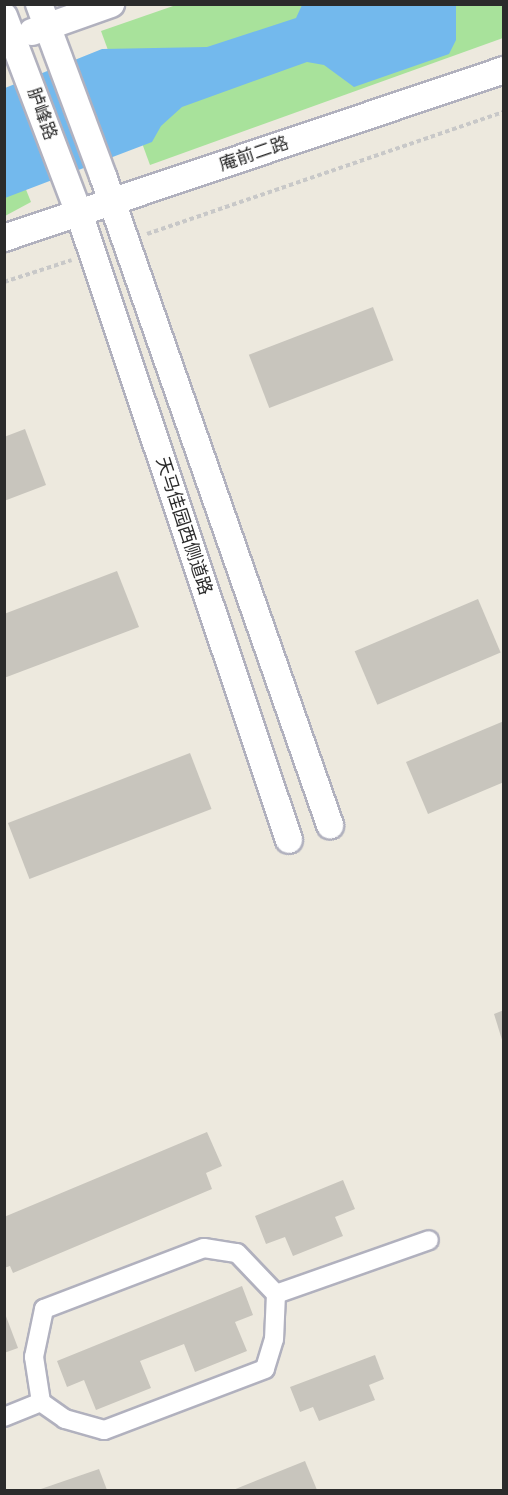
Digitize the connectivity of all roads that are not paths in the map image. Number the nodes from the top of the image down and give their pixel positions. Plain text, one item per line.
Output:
1 (111, 4) edge
2 (43, 15) edge
3 (8, 32) edge
4 (504, 70) edge
5 (112, 202) junction
6 (79, 213) junction
7 (4, 238) edge
8 (330, 825) dead end
9 (289, 840) dead end
10 (429, 1240) dead end
11 (276, 1294) junction
12 (41, 1402) junction
13 (4, 1418) edge

1 - 2 street
2 - 3 street
2 - 5 street, 胪峰路
3 - 6 street, 胪峰路
4 - 5 street, 庵前二路
5 - 6 street, 庵前二路
5 - 8 street, 天马佳园西侧道路
6 - 7 street, 庵前二路
6 - 9 street, 天马佳园西侧道路
10 - 11 street
11 - 12 street
11 - 12 street
12 - 13 street

